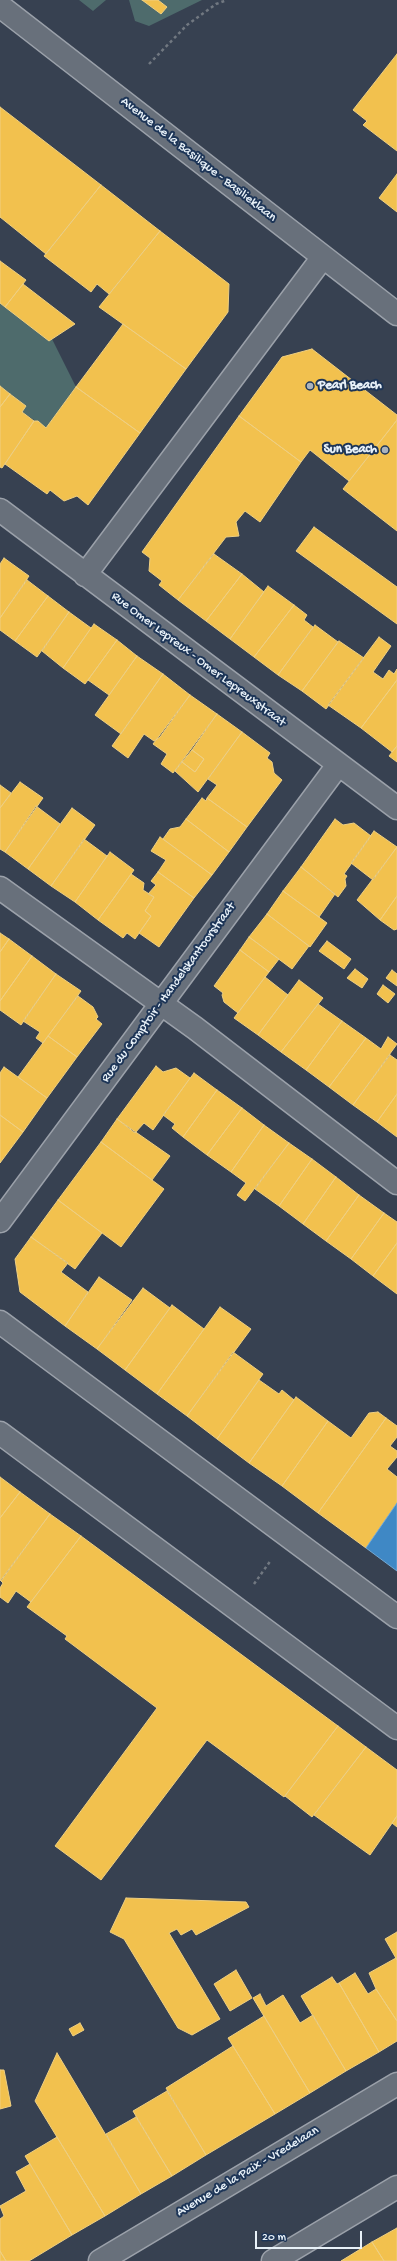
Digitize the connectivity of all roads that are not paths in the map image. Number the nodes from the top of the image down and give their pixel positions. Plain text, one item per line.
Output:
1 (0, 6) edge
2 (323, 256) junction
3 (397, 314) edge
4 (0, 510) edge
5 (85, 575) junction
6 (338, 765) junction
7 (397, 808) edge
8 (0, 888) edge
9 (161, 1004) junction
10 (397, 1183) edge
11 (0, 1221) edge
12 (0, 1322) edge
13 (0, 1433) edge
14 (397, 1617) edge
15 (397, 1728) edge
16 (397, 2084) edge
17 (397, 2187) edge
18 (100, 2261) edge
19 (272, 2261) edge

1 - 2 street, Avenue de la Basilique - Basilieklaan
2 - 3 street, Avenue de la Basilique - Basilieklaan
2 - 5 street
4 - 5 street, Rue Omer Lepreux - Omer Lepreuxstraat
5 - 6 street, Rue Omer Lepreux - Omer Lepreuxstraat
6 - 7 street, Rue Omer Lepreux - Omer Lepreuxstraat
6 - 9 street, Rue du Comptoir - Handelskantoorstraat
8 - 9 street
9 - 10 street
9 - 11 street, Rue du Comptoir - Handelskantoorstraat
12 - 14 street
13 - 15 street
16 - 18 street, Avenue de la Paix - Vredelaan
17 - 19 street

